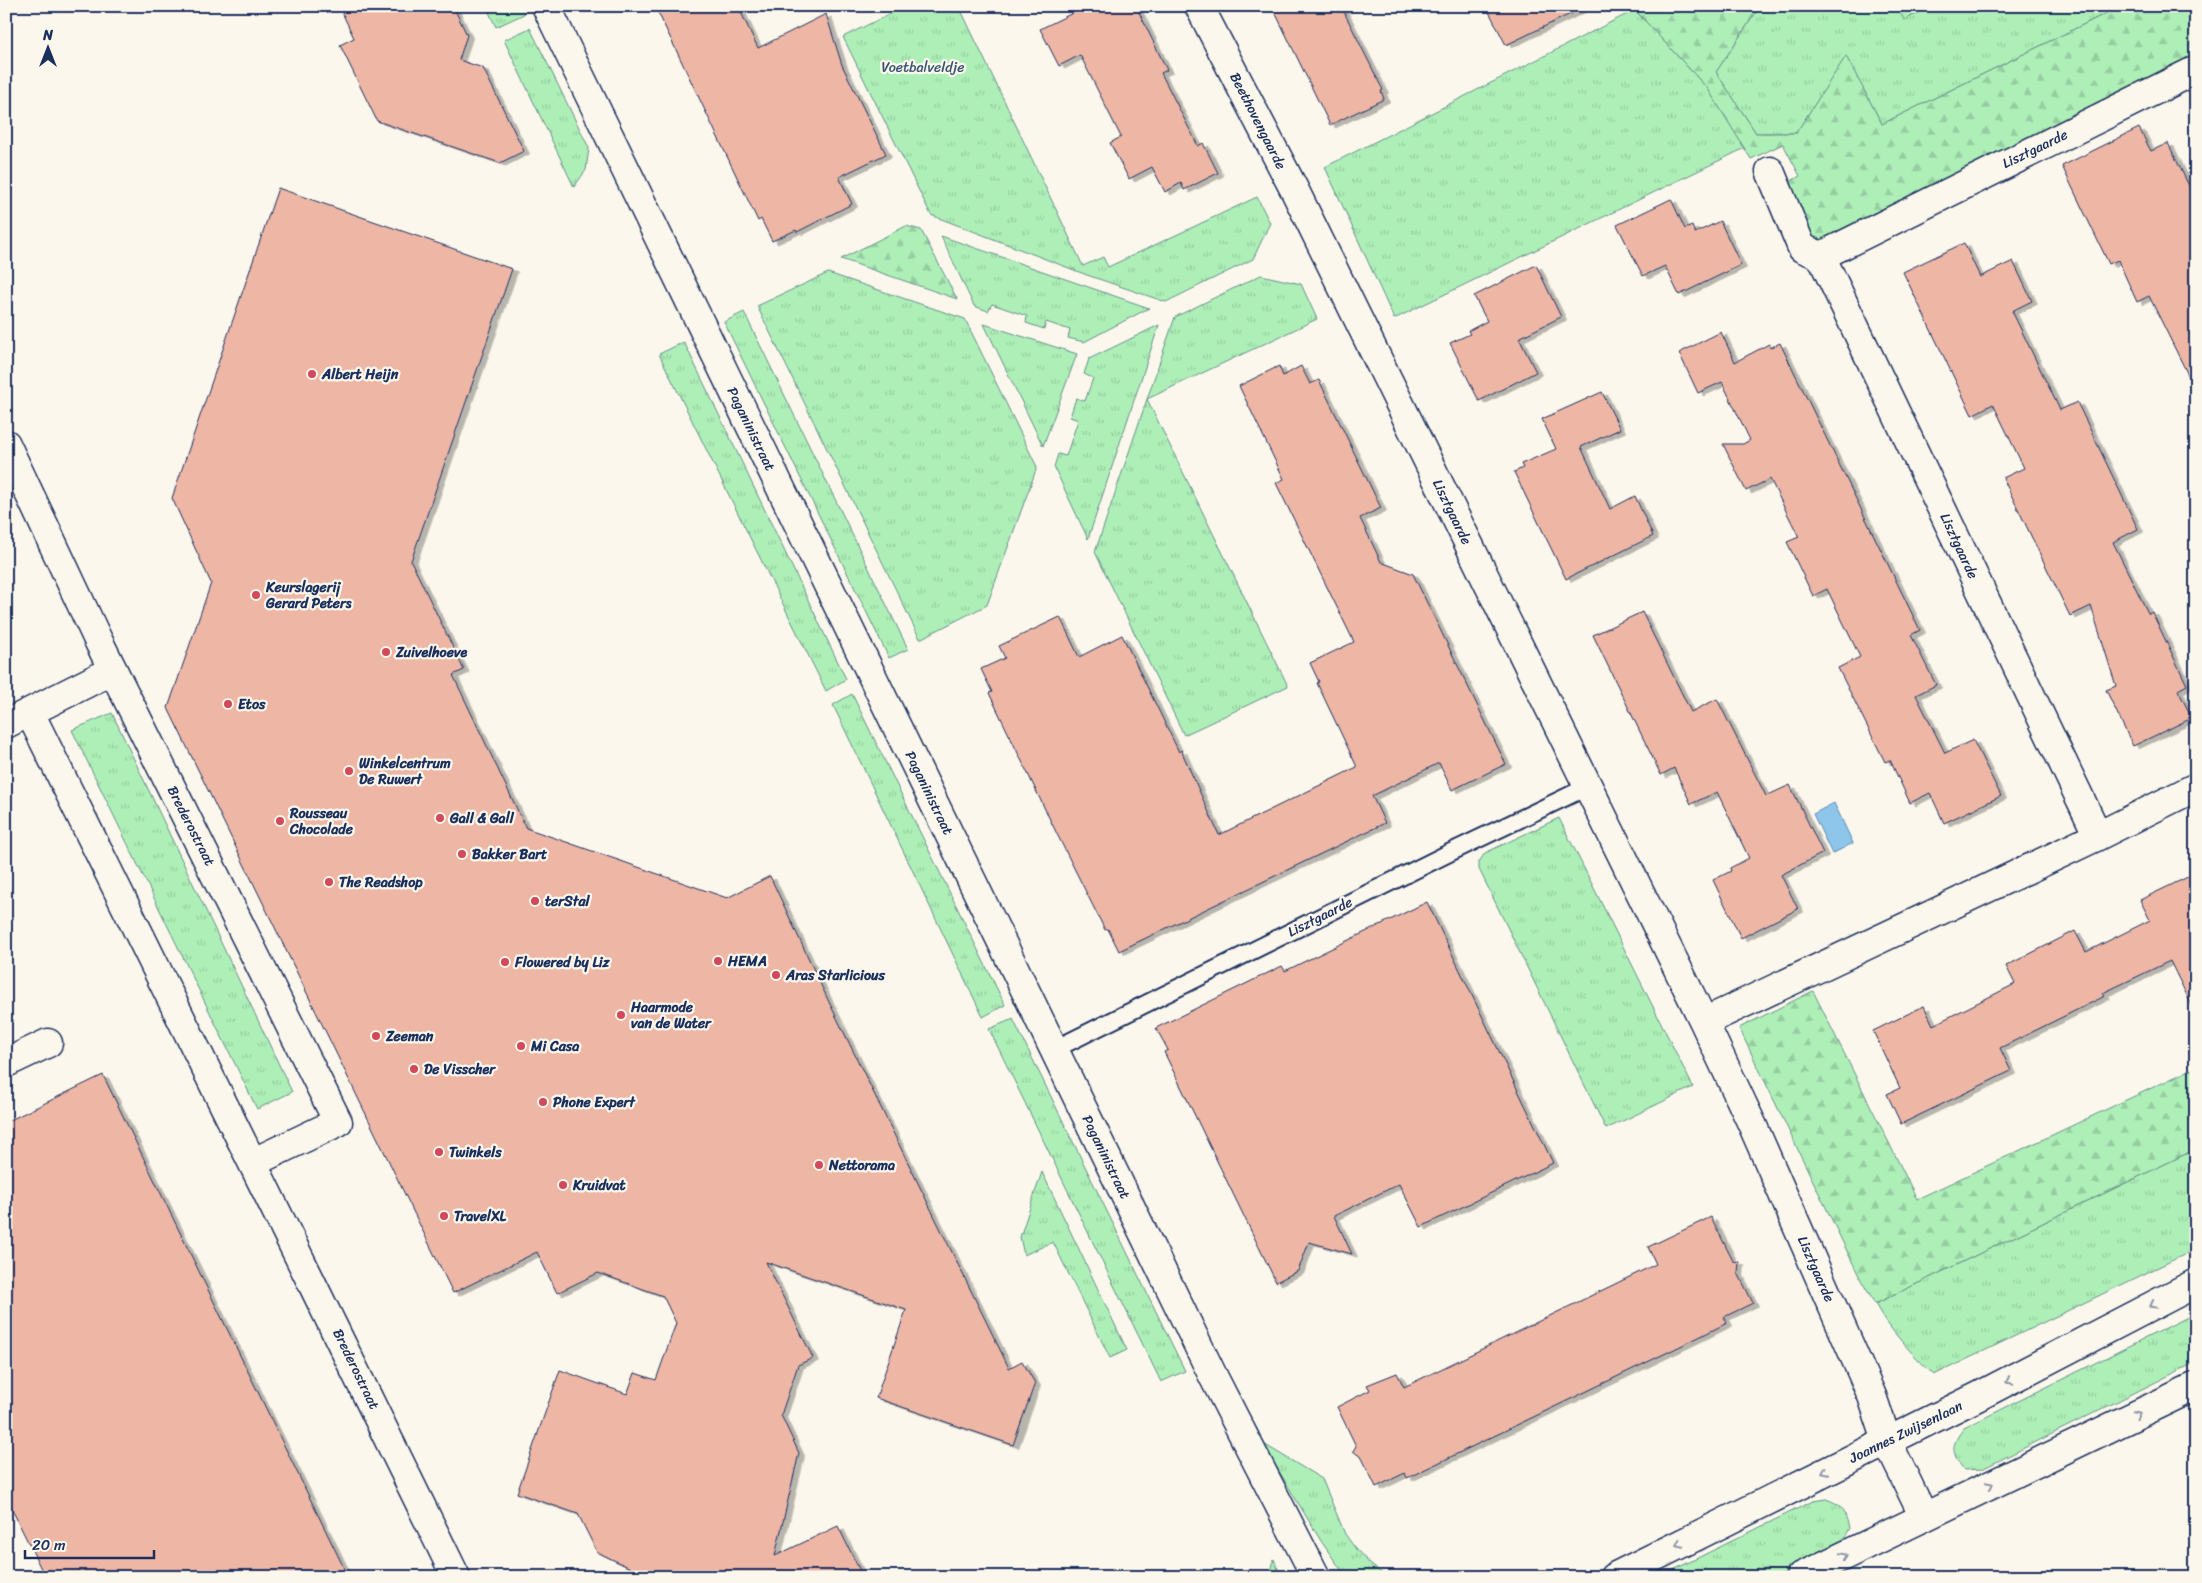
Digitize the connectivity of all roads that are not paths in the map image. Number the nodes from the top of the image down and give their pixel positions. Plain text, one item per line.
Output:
1 (546, 6) edge
2 (1199, 6) edge
3 (2196, 70) edge
4 (1770, 171) dead end
5 (1316, 236) joint
6 (1821, 256) junction
7 (6, 444) edge
8 (113, 670) junction
9 (18, 719) edge
10 (1587, 787) junction
11 (2196, 788) edge
12 (2098, 836) junction
13 (1704, 1022) junction
14 (48, 1043) dead end
15 (1055, 1049) junction
16 (6, 1063) edge
17 (254, 1162) junction
18 (2196, 1283) edge
19 (2196, 1386) edge
20 (1887, 1441) junction
21 (1924, 1517) junction
22 (456, 1577) edge
23 (1316, 1577) edge
24 (1614, 1577) edge
25 (1800, 1577) edge

1 - 15 street, Paganinistraat
2 - 5 street, Beethovengaarde
3 - 6 street, Lisztgaarde
4 - 6 street
5 - 10 street, Lisztgaarde
6 - 12 street, Lisztgaarde
7 - 8 street, Brederostraat
8 - 9 street
8 - 17 street, Brederostraat
9 - 17 street, Brederostraat
10 - 13 street, Lisztgaarde
10 - 15 lane, Lisztgaarde
11 - 12 street
12 - 13 street
13 - 20 street, Lisztgaarde
14 - 16 street
15 - 23 street, Paganinistraat
17 - 22 street, Brederostraat
18 -> 20 street, Joannes Zwijsenlaan
21 -> 19 street
20 - 21 street, Lisztgaarde
20 -> 24 street, Joannes Zwijsenlaan
25 -> 21 street

